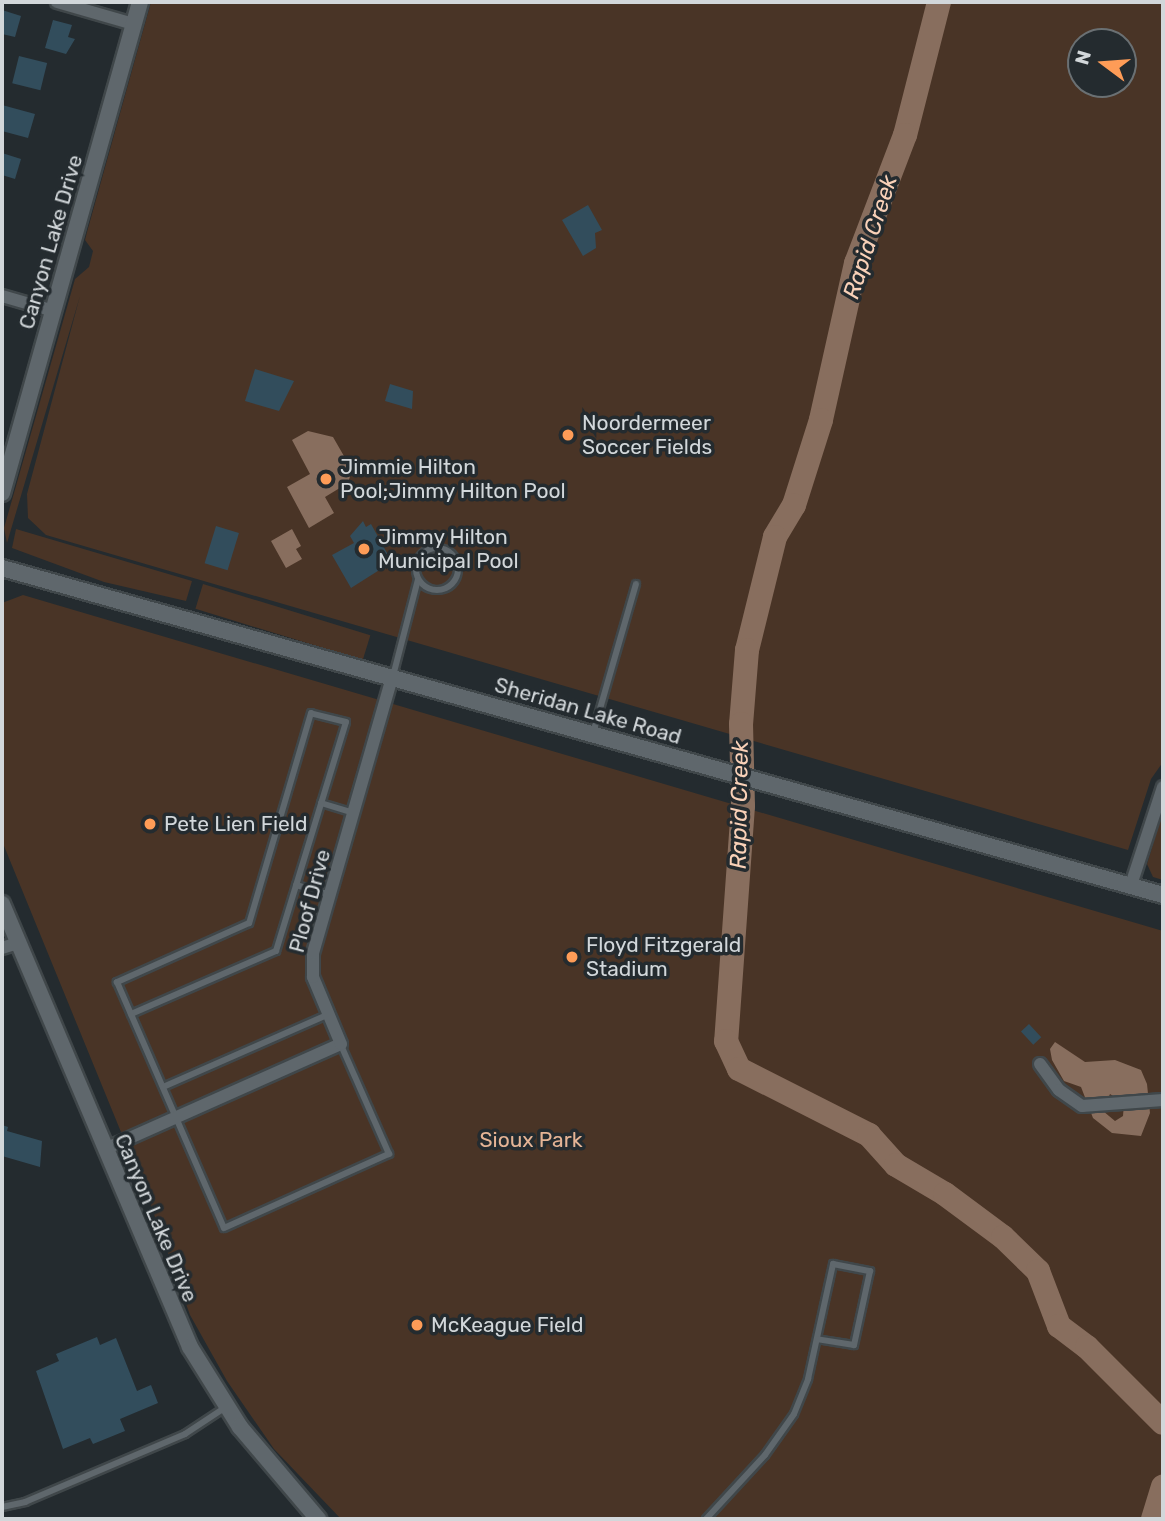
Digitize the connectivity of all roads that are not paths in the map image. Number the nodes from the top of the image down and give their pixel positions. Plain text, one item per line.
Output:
1 (57, 2) edge
2 (139, 2) edge
3 (133, 24) junction
4 (2, 296) edge
5 (54, 311) junction
6 (2, 493) edge
7 (2, 568) edge
8 (418, 579) junction
9 (636, 584) dead end
10 (392, 678) junction
11 (593, 734) junction
12 (1163, 787) edge
13 (321, 803) junction
14 (353, 813) junction
15 (296, 885) junction
16 (1131, 885) junction
17 (1163, 894) edge
18 (330, 895) junction
19 (2, 904) edge
20 (10, 945) edge
21 (131, 1014) junction
22 (327, 1015) junction
23 (341, 1044) junction
24 (1040, 1064) dead end
25 (163, 1087) junction
26 (1163, 1100) edge
27 (177, 1118) junction
28 (105, 1149) junction
29 (818, 1339) junction
30 (226, 1407) junction
31 (2, 1507) edge
32 (318, 1519) edge
33 (706, 1519) edge

1 - 3 street
2 - 3 street, Canyon Lake Drive
3 - 5 street, Canyon Lake Drive
4 - 5 street
5 - 6 street, Canyon Lake Drive
7 - 10 street, Sheridan Lake Road
8 - 8 lane
8 - 10 lane
9 - 11 lane
10 - 11 street, Sheridan Lake Road
10 - 14 street, Ploof Drive
11 - 16 street, Sheridan Lake Road
12 - 16 street
13 - 14 lane
13 - 15 lane
13 - 21 lane
14 - 18 street, Ploof Drive
15 - 18 lane
15 - 21 lane
16 - 17 street, Sheridan Lake Road
18 - 22 street, Ploof Drive
19 - 20 street, Canyon Lake Drive
20 - 28 street, Canyon Lake Drive
21 - 25 lane
22 - 23 street, Ploof Drive
22 - 25 lane
23 - 27 street
23 - 27 lane
24 - 26 street
25 - 27 lane
27 - 28 street
28 - 30 street, Canyon Lake Drive
29 - 29 lane
29 - 33 lane
30 - 31 lane
30 - 32 street, Canyon Lake Drive

